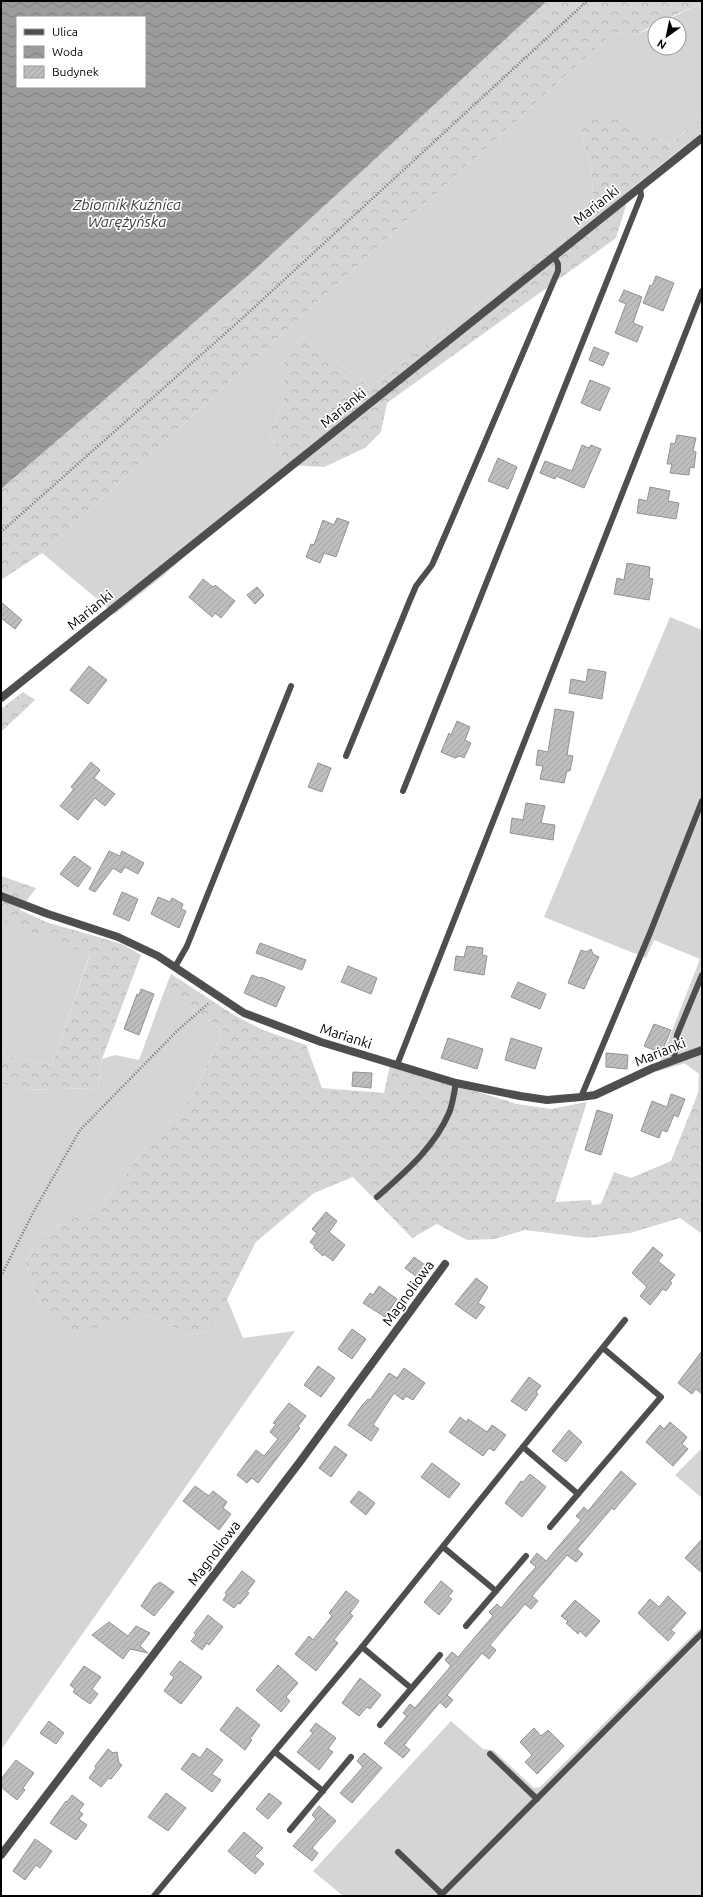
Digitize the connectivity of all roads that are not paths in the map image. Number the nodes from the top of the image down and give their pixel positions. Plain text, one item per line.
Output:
1 (702, 138) edge
2 (640, 187) junction
3 (554, 256) junction
4 (702, 291) edge
5 (291, 686) dead end
6 (1, 698) edge
7 (346, 756) dead end
8 (404, 791) dead end
9 (702, 801) edge
10 (1, 896) edge
11 (175, 967) junction
12 (702, 975) edge
13 (702, 1050) edge
14 (674, 1060) junction
15 (397, 1065) junction
16 (456, 1082) junction
17 (582, 1097) junction
18 (377, 1197) dead end
19 (445, 1264) dead end
20 (625, 1320) dead end
21 (603, 1348) junction
22 (523, 1448) junction
23 (578, 1494) junction
24 (550, 1527) dead end
25 (443, 1547) junction
26 (526, 1556) dead end
27 (496, 1591) junction
28 (466, 1626) dead end
29 (702, 1633) edge
30 (362, 1647) junction
31 (440, 1655) dead end
32 (411, 1688) junction
33 (380, 1725) dead end
34 (275, 1752) junction
35 (490, 1754) dead end
36 (351, 1757) dead end
37 (323, 1791) junction
38 (537, 1799) junction
39 (290, 1830) dead end
40 (398, 1852) dead end
41 (1, 1855) edge
42 (441, 1895) edge
43 (154, 1896) edge

1 - 2 street, Marianki
2 - 3 street, Marianki
2 - 8 lane
3 - 6 street, Marianki
3 - 7 lane
4 - 15 lane
5 - 11 lane
9 - 17 lane
10 - 11 street, Marianki
11 - 15 street, Marianki
12 - 14 lane
13 - 14 street, Marianki
14 - 17 street, Marianki
15 - 16 street, Marianki
16 - 17 street, Marianki
16 - 18 lane
19 - 41 street, Magnoliowa
20 - 21 lane
21 - 22 lane
21 - 23 lane
22 - 23 lane
22 - 25 lane
23 - 24 lane
25 - 27 lane
25 - 30 lane
26 - 27 lane
27 - 28 lane
29 - 38 lane
30 - 32 lane
30 - 34 lane
31 - 32 lane
32 - 33 lane
34 - 37 lane
34 - 43 lane
35 - 38 lane
36 - 37 lane
37 - 39 lane
38 - 42 lane
40 - 42 lane

